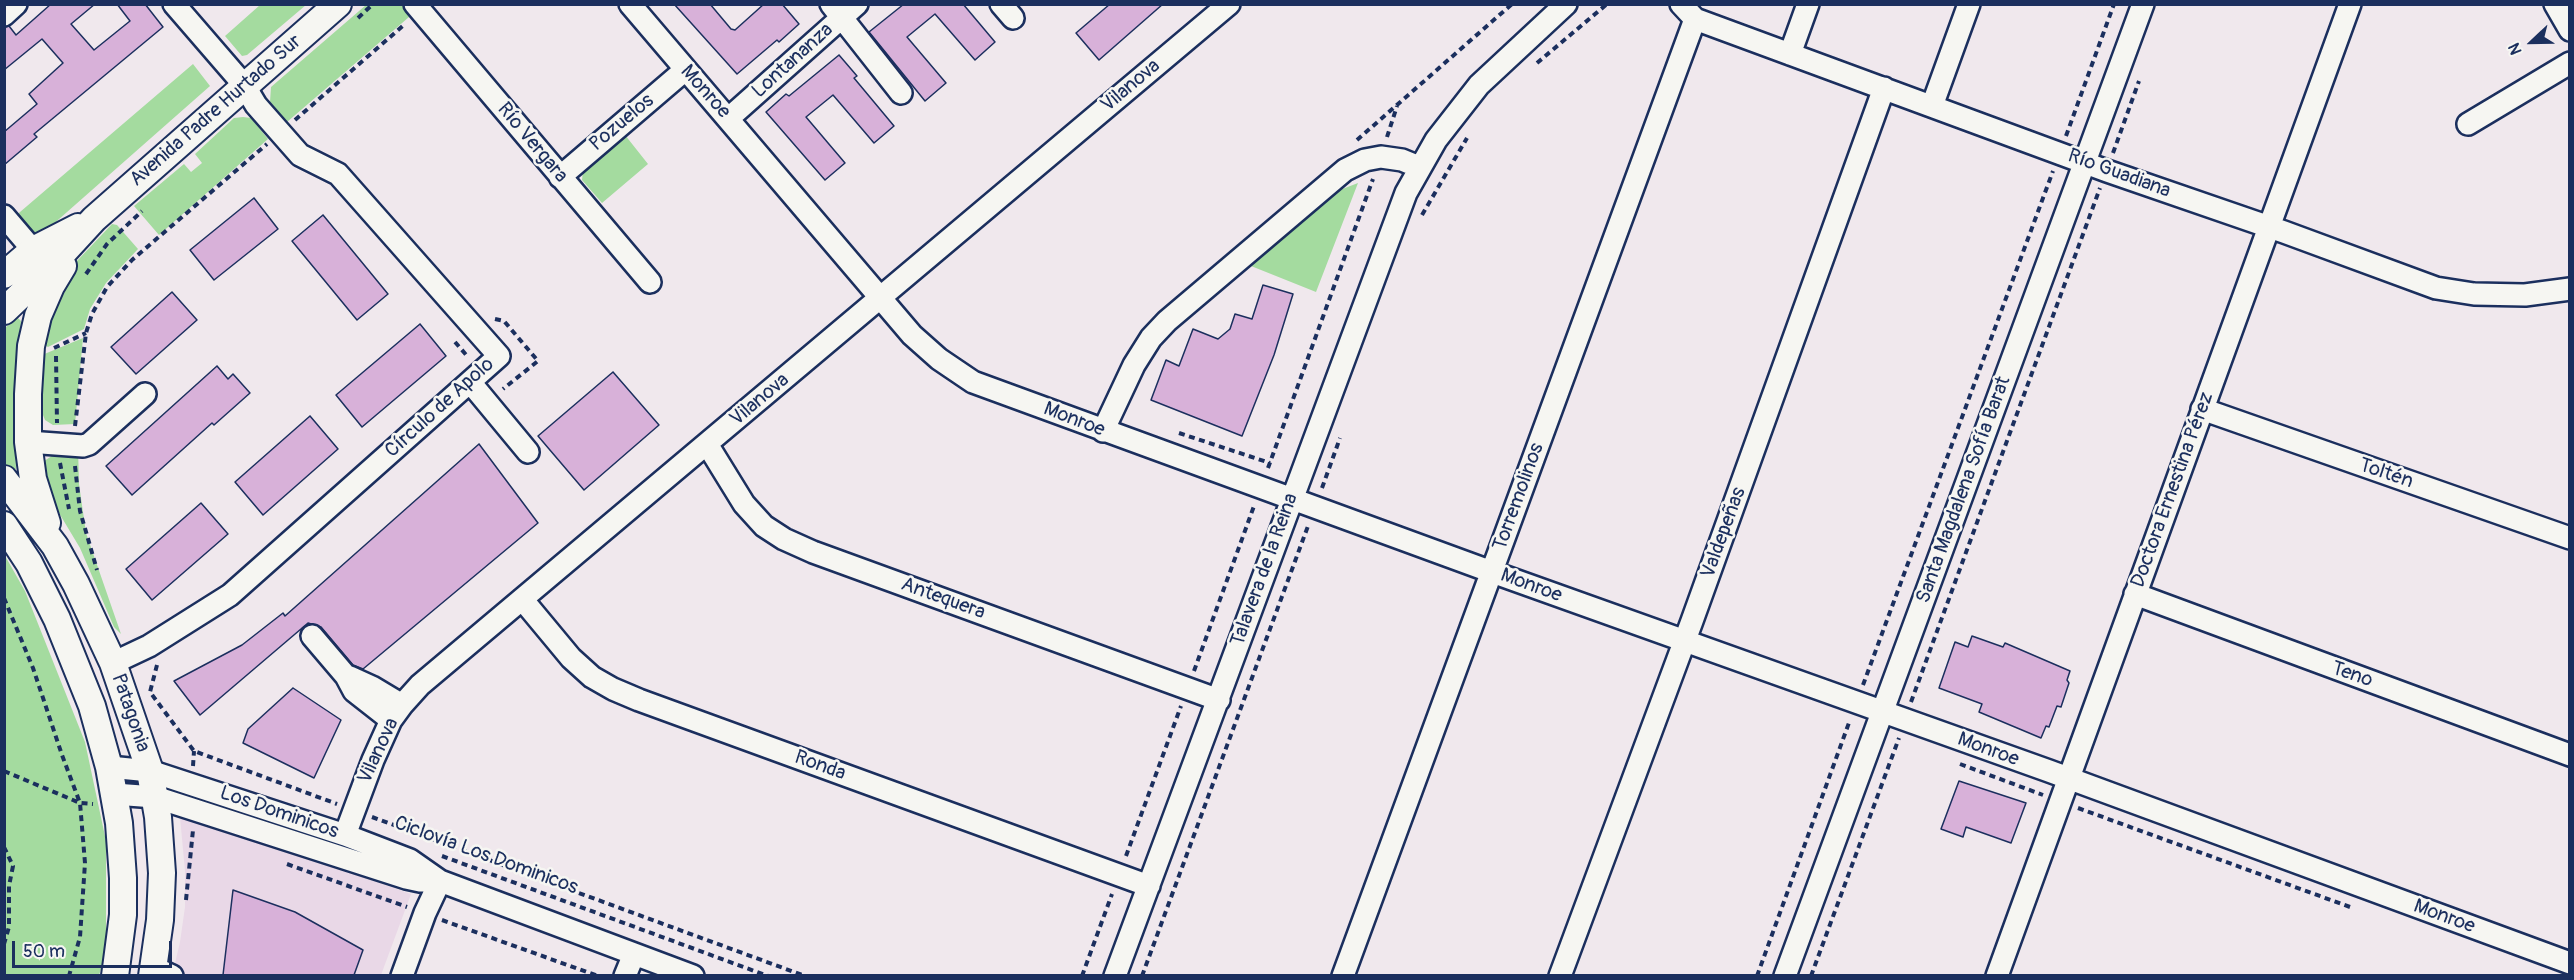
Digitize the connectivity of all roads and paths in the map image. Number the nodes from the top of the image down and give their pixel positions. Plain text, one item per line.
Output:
1 (16, 4) edge
2 (174, 4) edge
3 (373, 4) edge
4 (630, 4) edge
5 (1228, 4) edge
6 (1512, 4) edge
7 (1566, 4) edge
8 (1607, 4) edge
9 (1808, 4) edge
10 (1969, 4) edge
11 (2114, 4) edge
12 (2143, 4) edge
13 (2350, 4) edge
14 (2554, 4) edge
15 (418, 8) edge
16 (843, 9) edge
17 (346, 12) edge
18 (1688, 12) edge
19 (4, 15) edge
20 (2570, 30) edge
21 (1790, 54) junction
22 (2570, 63) edge
23 (1534, 65) dead end
24 (685, 70) junction
25 (2140, 80) dead end
26 (244, 86) junction
27 (1884, 88) junction
28 (901, 93) dead end
29 (1932, 106) junction
30 (729, 118) junction
31 (2468, 124) dead end
32 (2056, 130) dead end
33 (281, 132) junction
34 (1468, 136) dead end
35 (2063, 143) junction
36 (2114, 151) junction
37 (2090, 152) junction
38 (2125, 154) dead end
39 (1381, 157) junction
40 (1419, 167) junction
41 (2107, 171) junction
42 (560, 177) junction
43 (148, 205) dead end
44 (4, 216) edge
45 (94, 219) junction
46 (1420, 220) dead end
47 (2269, 227) junction
48 (33, 250) junction
49 (4, 275) edge
50 (80, 282) dead end
51 (650, 282) dead end
52 (2570, 289) edge
53 (880, 299) junction
54 (4, 311) edge
55 (86, 333) junction
56 (58, 336) dead end
57 (43, 347) junction
58 (470, 382) junction
59 (145, 394) dead end
60 (2202, 409) junction
61 (1103, 431) junction
62 (1342, 431) dead end
63 (28, 442) junction
64 (707, 444) junction
65 (66, 445) junction
66 (528, 452) dead end
67 (4, 479) edge
68 (1262, 486) junction
69 (1292, 498) junction
70 (1315, 506) junction
71 (70, 516) dead end
72 (4, 525) edge
73 (2570, 538) edge
74 (55, 546) junction
75 (1492, 572) junction
76 (102, 580) dead end
77 (2135, 594) junction
78 (4, 598) edge
79 (522, 599) junction
80 (312, 636) dead end
81 (1684, 641) junction
82 (113, 663) junction
83 (1184, 664) dead end
84 (147, 668) dead end
85 (1195, 669) junction
86 (144, 682) dead end
87 (1187, 689) junction
88 (150, 692) junction
89 (1219, 700) junction
90 (396, 713) junction
91 (1853, 713) junction
92 (1838, 718) dead end
93 (1905, 720) junction
94 (1879, 722) junction
95 (1898, 740) junction
96 (1909, 745) dead end
97 (2570, 755) edge
98 (1953, 761) dead end
99 (183, 764) dead end
100 (109, 767) junction
101 (204, 770) dead end
102 (4, 771) edge
103 (150, 771) junction
104 (2067, 778) junction
105 (114, 794) junction
106 (155, 797) junction
107 (2059, 801) junction
108 (81, 803) junction
109 (195, 808) junction
110 (354, 810) junction
111 (193, 831) junction
112 (204, 835) dead end
113 (345, 835) junction
114 (4, 847) edge
115 (431, 851) dead end
116 (282, 862) dead end
117 (1119, 875) junction
118 (441, 881) junction
119 (1149, 886) junction
120 (2354, 908) dead end
121 (185, 909) dead end
122 (425, 913) junction
123 (4, 944) edge
124 (634, 954) junction
125 (2570, 963) edge
126 (159, 973) edge
127 (2002, 974) edge
128 (69, 975) edge
129 (115, 975) edge
130 (402, 975) edge
131 (598, 975) edge
132 (626, 975) edge
133 (693, 975) edge
134 (768, 975) edge
135 (805, 975) edge
136 (1082, 975) edge
137 (1115, 975) edge
138 (1142, 975) edge
139 (1343, 975) edge
140 (1560, 975) edge
141 (1757, 975) edge
142 (1785, 975) edge
143 (1811, 975) edge

1 - 19 street
2 - 26 street, Círculo de Apolo
3 - 17 path
4 - 24 street, Monroe
5 - 53 street, Vilanova
6 - 39 path
7 - 40 street, Talavera de la Reina
8 - 23 path
9 - 21 street
10 - 29 street
11 - 35 path
12 - 37 street, Santa Magdalena Sofía Barat
13 - 47 street, Doctora Ernestina Pérez
14 - 20 street
15 - 33 path
15 - 42 street, Río Vergara
16 - 28 street
16 - 30 street, Lontananza
17 - 26 main road, Avenida Padre Hurtado Sur
18 - 21 street, Río Guadiana
18 - 75 street, Torremolinos
21 - 27 street, Río Guadiana
22 - 31 street
24 - 30 street, Monroe
24 - 42 street, Pozuelos
25 - 36 path
26 - 33 street, Círculo de Apolo
26 - 45 main road, Avenida Padre Hurtado Sur
27 - 29 street, Río Guadiana
27 - 81 street, Valdepeñas
29 - 35 street, Río Guadiana
30 - 53 street, Monroe
32 - 35 path
33 - 55 path
33 - 58 street, Círculo de Apolo
34 - 46 path
35 - 37 street, Río Guadiana
35 - 37 path
35 - 91 path
36 - 37 path
36 - 38 path
36 - 41 path
37 - 41 street, Río Guadiana
37 - 94 street, Santa Magdalena Sofía Barat
39 - 40 street
39 - 61 street
39 - 68 path
40 - 69 street, Talavera de la Reina
41 - 47 street, Río Guadiana
41 - 93 path
42 - 51 street, Río Vergara
43 - 50 path
44 - 48 street
45 - 48 main road, Avenida Padre Hurtado Sur
45 - 54 main road, Avenida Padre Hurtado Sur
45 - 57 main road
47 - 52 street, Río Guadiana
47 - 60 street, Doctora Ernestina Pérez
48 - 49 main road, Avenida Padre Hurtado Sur
53 - 61 street, Monroe
53 - 64 street, Vilanova
55 - 57 path
55 - 65 path
56 - 57 path
57 - 63 main road
57 - 65 path
58 - 66 street
58 - 82 street, Círculo de Apolo
59 - 65 street
60 - 73 street, Toltén
60 - 77 street, Doctora Ernestina Pérez
61 - 68 street, Monroe
62 - 70 path
63 - 65 street
63 - 74 main road
64 - 79 street, Vilanova
64 - 87 street, Antequera
65 - 71 path
65 - 76 path
67 - 74 main road, Patagonia
68 - 69 street, Monroe
68 - 85 path
69 - 70 street, Monroe
69 - 89 street, Talavera de la Reina
70 - 75 street, Monroe
70 - 138 path
72 - 100 main road, Patagonia
74 - 82 main road, Patagonia
75 - 81 street, Monroe
75 - 139 street, Torremolinos
77 - 97 street, Teno
77 - 104 street, Doctora Ernestina Pérez
78 - 108 path
79 - 90 street, Vilanova
79 - 117 street, Ronda
80 - 90 street
81 - 91 street, Monroe
81 - 140 street, Valdepeñas
82 - 103 main road, Patagonia
83 - 85 path
84 - 88 path
85 - 87 path
86 - 88 path
87 - 89 street, Antequera
87 - 117 path
88 - 110 path
89 - 119 street, Talavera de la Reina
90 - 110 street, Vilanova
91 - 92 path
91 - 94 street, Monroe
91 - 94 path
91 - 141 path
93 - 94 street, Monroe
93 - 95 path
93 - 104 street, Monroe
94 - 95 path
94 - 142 street, Santa Magdalena Sofía Barat
95 - 96 path
95 - 143 path
98 - 107 path
99 - 101 path
100 - 103 street, Los Dominicos
100 - 105 main road, Patagonia
102 - 108 path
103 - 106 main road, Patagonia
103 - 113 street, Los Dominicos
104 - 107 street, Doctora Ernestina Pérez
104 - 125 street, Monroe
105 - 106 street, Los Dominicos
105 - 129 main road, Patagonia
106 - 109 street, Los Dominicos
106 - 126 main road, Patagonia
107 - 120 path
107 - 127 street, Doctora Ernestina Pérez
108 - 128 path
109 - 111 path
109 - 118 street, Los Dominicos
110 - 113 street, Vilanova
110 - 135 path
111 - 112 path
111 - 121 path
113 - 118 street, Los Dominicos
114 - 123 path
115 - 134 path, Ciclovía Los Dominicos
116 - 122 path
117 - 119 street, Ronda
117 - 136 path
118 - 122 street
118 - 124 street, Los Dominicos
119 - 137 street, Talavera de la Reina
122 - 130 street
122 - 131 path
124 - 132 street
124 - 133 street, Los Dominicos

